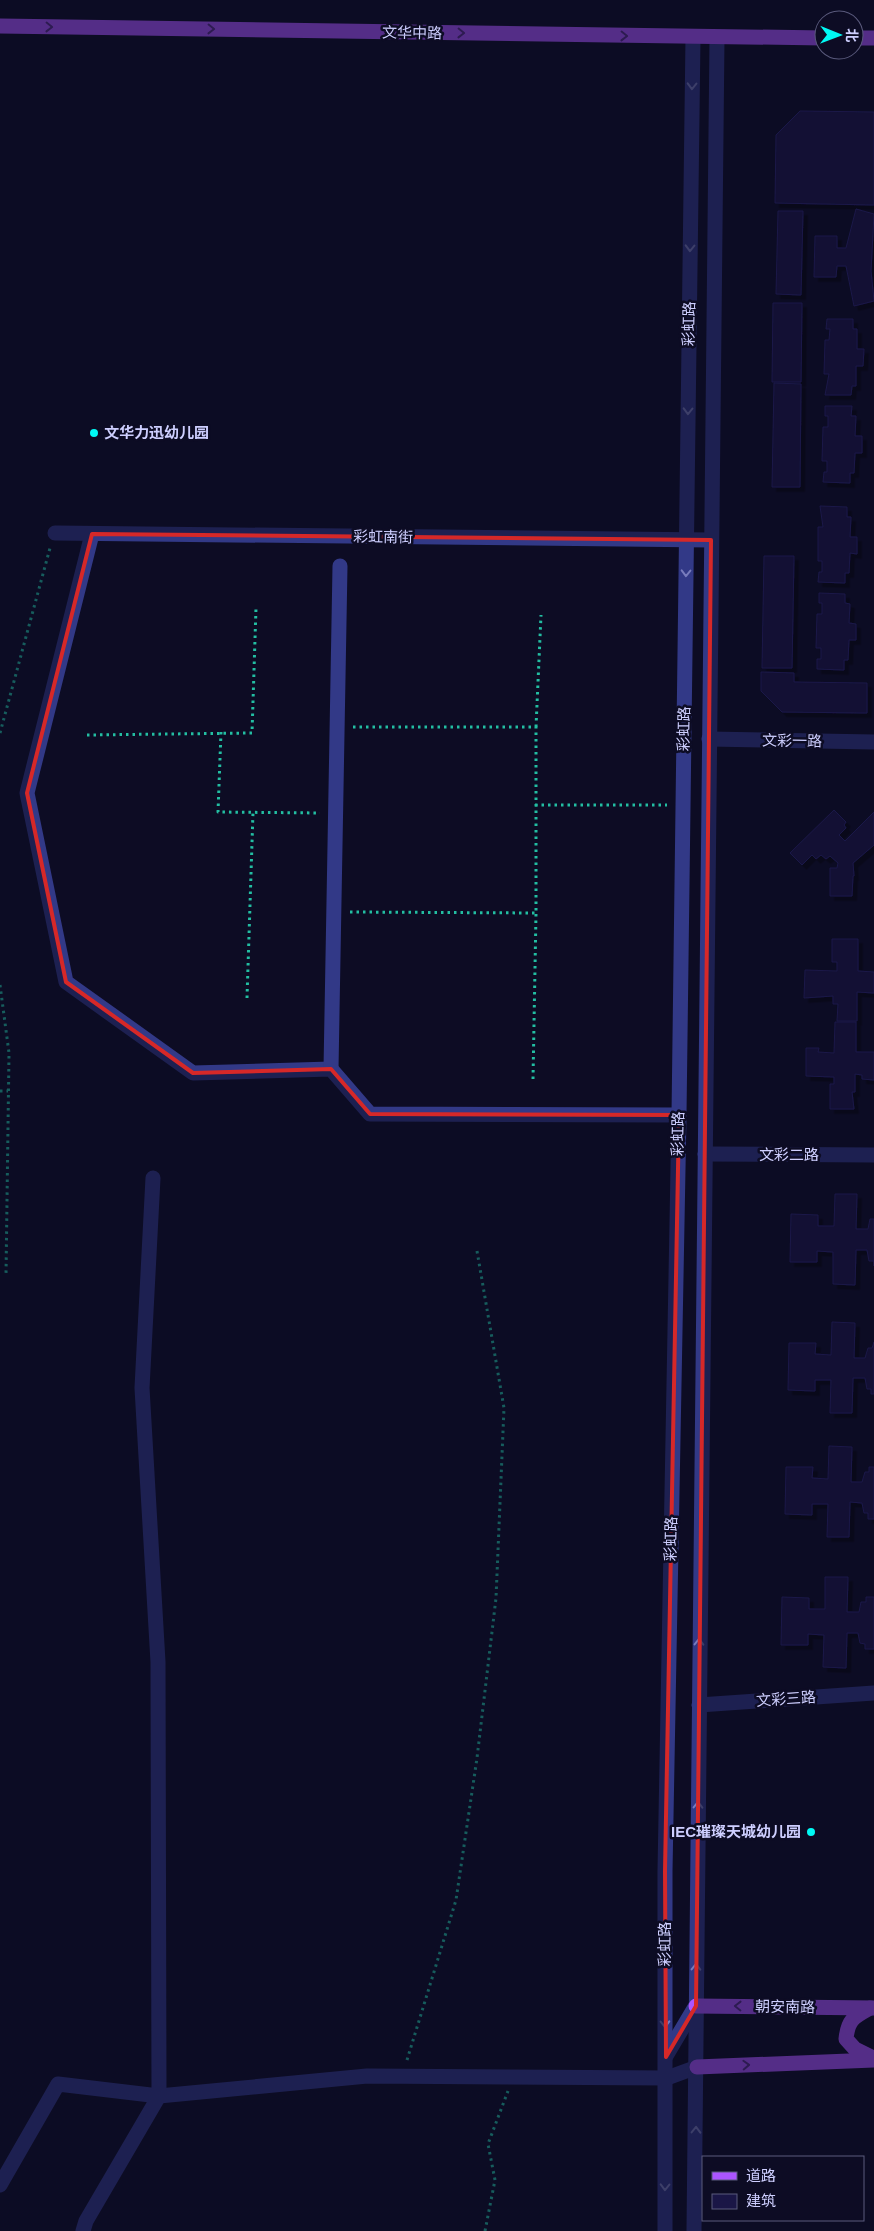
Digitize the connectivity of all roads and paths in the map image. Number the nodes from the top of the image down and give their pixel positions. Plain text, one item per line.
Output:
1 (0, 26) edge
2 (692, 37) junction
3 (717, 38) junction
4 (814, 38) edge
5 (55, 533) joint
6 (92, 534) junction
7 (686, 540) junction
8 (711, 540) junction
9 (340, 566) dead end
10 (256, 608) dead end
11 (541, 615) dead end
12 (338, 727) junction
13 (536, 727) junction
14 (0, 732) edge
15 (221, 732) junction
16 (87, 736) dead end
17 (709, 739) junction
18 (874, 742) edge
19 (683, 804) junction
20 (535, 805) junction
21 (252, 812) junction
22 (336, 813) junction
23 (334, 912) junction
24 (536, 913) junction
25 (0, 985) edge
26 (247, 998) dead end
27 (331, 1069) junction
28 (533, 1080) dead end
29 (0, 1091) edge
30 (8, 1091) junction
31 (679, 1115) junction
32 (704, 1154) junction
33 (874, 1155) edge
34 (153, 1178) dead end
35 (477, 1251) dead end
36 (6, 1275) dead end
37 (874, 1693) edge
38 (699, 1706) junction
39 (696, 2006) junction
40 (873, 2008) edge
41 (666, 2057) junction
42 (874, 2059) edge
43 (697, 2067) junction
44 (402, 2076) junction
45 (514, 2077) junction
46 (667, 2078) junction
47 (159, 2096) junction
48 (0, 2185) edge
49 (83, 2231) edge
50 (485, 2231) edge
51 (665, 2231) edge
52 (694, 2231) edge

1 -> 2 main road, 文华中路
2 - 3 main road, 文华中路
2 -> 7 street, 彩虹路
3 - 4 main road, 文华中路
3 - 8 street, 彩虹路
5 - 6 street, 彩虹南街
5 - 14 path
6 - 7 street, 彩虹南街
6 - 27 street
7 - 8 street, 彩虹南街
7 -> 19 street, 彩虹路
8 - 17 street, 彩虹路
9 - 12 street
10 - 15 path
11 - 13 path
12 - 13 path
12 - 22 street
13 - 20 path
15 - 16 path
15 - 21 path
17 - 18 street, 文彩一路
17 - 32 street, 彩虹路
19 - 20 path
19 - 31 street, 彩虹路
20 - 24 path
21 - 22 path
21 - 26 path
22 - 23 street
23 - 24 path
23 - 27 street
24 - 28 path
25 - 30 path
27 - 31 street
29 - 30 path
30 - 36 path
31 -> 41 street, 彩虹路
32 - 33 street, 文彩二路
38 -> 32 street, 彩虹路
34 - 47 street
35 - 44 path
37 - 38 street, 文彩三路
39 -> 38 street, 彩虹路
40 -> 39 main road, 朝安南路
39 - 41 street
39 - 43 street, 彩虹路
40 - 42 main road
41 - 46 street, 彩虹路
43 -> 42 main road
43 - 46 street
52 -> 43 street, 彩虹路
44 - 45 street
44 - 47 street
45 - 46 street
45 - 50 path
46 -> 51 street, 彩虹路
47 - 48 street
47 - 49 street

